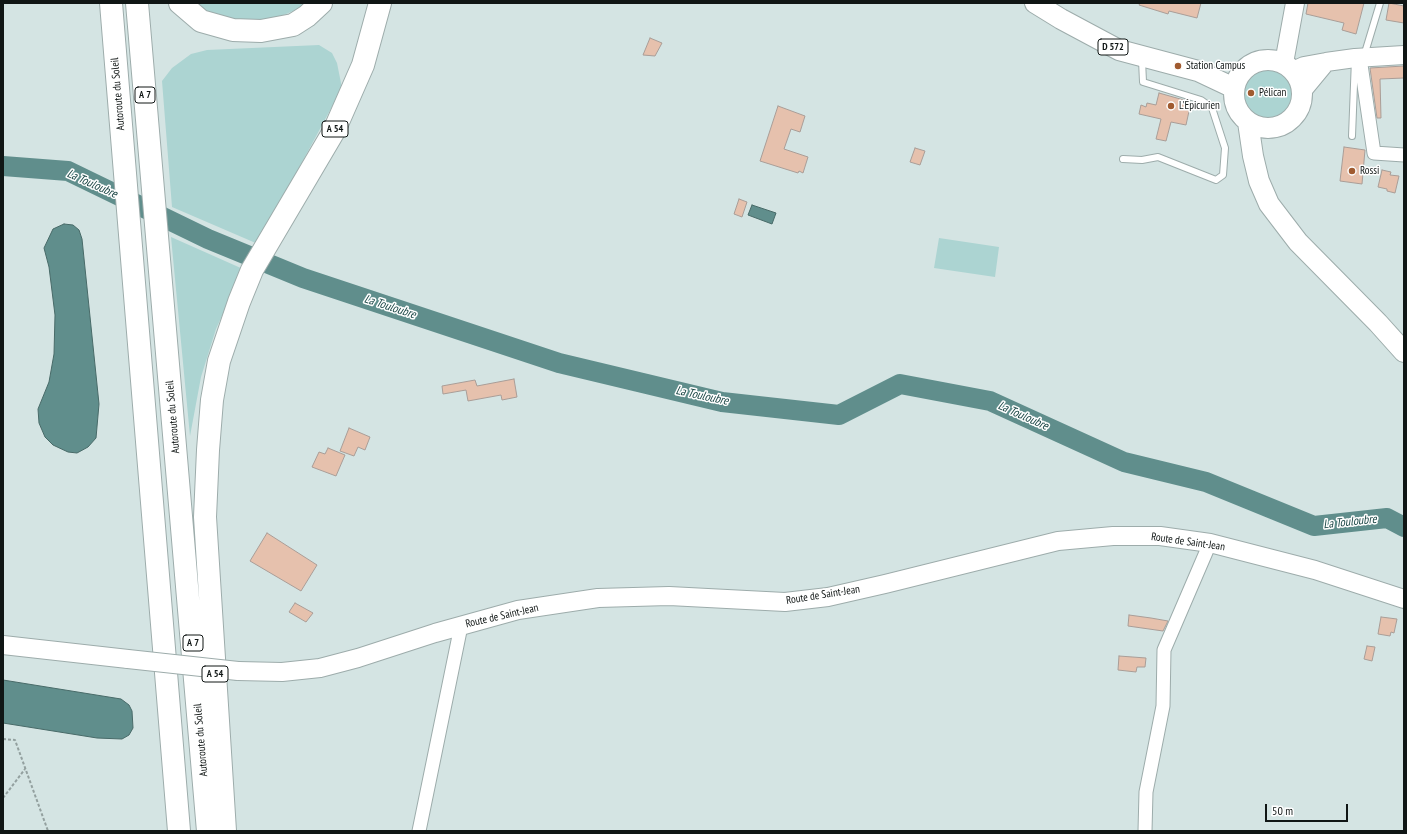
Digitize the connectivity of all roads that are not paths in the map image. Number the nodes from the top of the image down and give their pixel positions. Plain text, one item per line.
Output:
1 (100, 3) edge
2 (111, 3) edge
3 (138, 3) edge
4 (180, 3) edge
5 (322, 3) edge
6 (380, 3) edge
7 (1036, 3) edge
8 (1295, 3) edge
9 (1380, 3) edge
10 (1404, 55) edge
11 (1142, 56) junction
12 (1360, 58) junction
13 (1326, 62) junction
14 (1289, 67) junction
15 (1238, 79) junction
16 (1302, 91) junction
17 (1248, 122) junction
18 (1267, 128) junction
19 (1352, 136) dead end
20 (1404, 155) edge
21 (1253, 156) junction
22 (1123, 159) dead end
23 (125, 177) junction
24 (1404, 352) edge
25 (1210, 543) junction
26 (1404, 599) edge
27 (461, 626) junction
28 (3, 645) edge
29 (179, 831) edge
30 (208, 831) edge
31 (225, 831) edge
32 (419, 831) edge
33 (1145, 831) edge

1 - 23 highway
2 - 23 highway, Autoroute du Soleil / A 7
3 - 30 highway, Autoroute du Soleil / A 7
4 - 5 highway
6 - 31 highway, A 54
7 - 11 main road, D 572
8 - 14 street
9 - 12 lane
10 - 12 street
11 - 15 main road, D 572
11 - 22 lane
12 - 13 street
12 - 19 lane
12 - 20 street
13 - 14 street
13 - 16 street
14 - 15 main road
14 - 16 main road
15 - 17 main road
16 - 18 main road
17 - 18 main road
17 - 21 main road
18 - 21 main road
21 - 24 main road
23 - 29 highway, Autoroute du Soleil / A 7
25 - 26 street, Route de Saint-Jean
25 - 27 street, Route de Saint-Jean
25 - 33 street
27 - 28 street, Route de Saint-Jean, bridge
27 - 32 street

